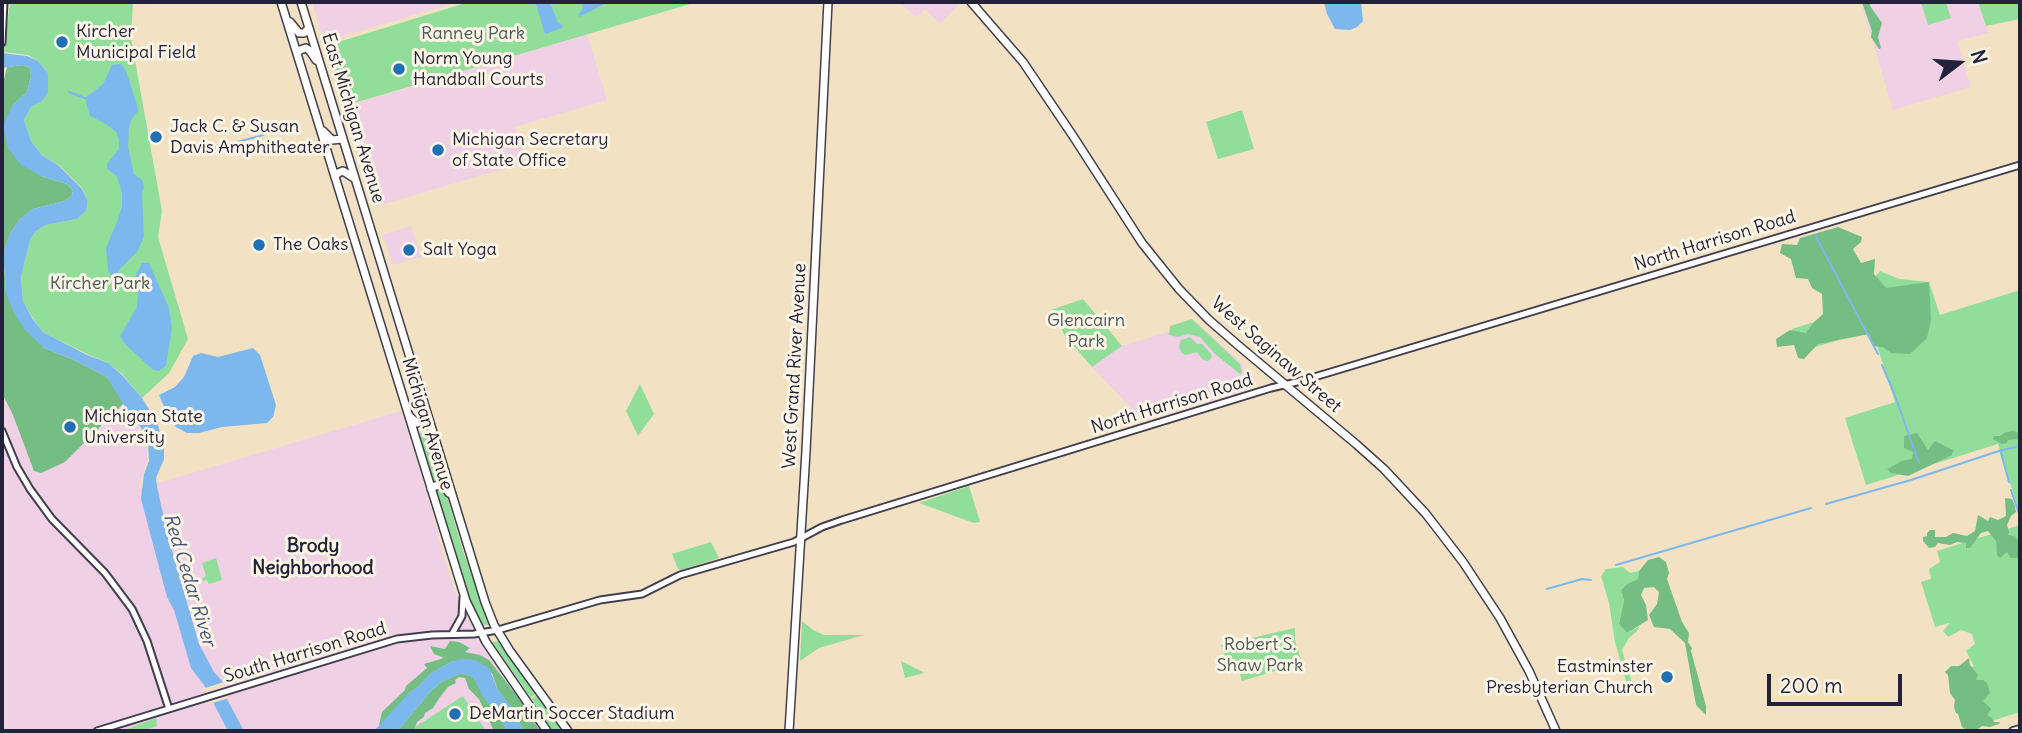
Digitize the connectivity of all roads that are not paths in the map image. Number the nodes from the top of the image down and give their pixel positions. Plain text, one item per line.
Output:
1 (4, 2) edge
2 (281, 2) edge
3 (301, 2) edge
4 (828, 2) edge
5 (971, 2) edge
6 (285, 14) junction
7 (309, 28) junction
8 (296, 31) junction
9 (293, 41) junction
10 (314, 42) junction
11 (2, 43) edge
12 (310, 51) junction
13 (297, 53) junction
14 (322, 71) junction
15 (314, 109) joint
16 (319, 125) junction
17 (342, 139) junction
18 (2020, 165) edge
19 (335, 177) junction
20 (354, 179) junction
21 (374, 242) joint
22 (1286, 385) junction
23 (408, 416) junction
24 (428, 418) junction
25 (2, 431) edge
26 (431, 489) junction
27 (454, 502) junction
28 (801, 538) junction
29 (461, 584) junction
30 (498, 631) junction
31 (481, 634) junction
32 (452, 635) junction
33 (169, 709) junction
34 (124, 724) junction
35 (2020, 729) edge
36 (97, 731) edge
37 (114, 731) edge
38 (547, 731) edge
39 (568, 731) edge
40 (789, 731) edge
41 (1556, 731) edge
42 (2013, 731) edge

1 - 11 street
2 - 6 main road, East Michigan Avenue
3 - 7 main road, East Michigan Avenue
4 - 28 main road, West Grand River Avenue
5 - 22 main road, West Saginaw Street
6 - 8 main road
6 - 9 main road, East Michigan Avenue
7 - 8 main road
7 - 10 main road, East Michigan Avenue
8 - 10 main road
9 - 12 main road
9 - 13 main road, East Michigan Avenue
10 - 14 main road, East Michigan Avenue
12 - 13 main road
12 - 14 main road
13 - 15 main road, East Michigan Avenue
14 - 17 main road, East Michigan Avenue
15 - 16 main road, Michigan Avenue
16 - 17 main road
16 - 19 main road, Michigan Avenue
17 - 20 main road, East Michigan Avenue
18 - 22 street, North Harrison Road
19 - 20 main road
19 - 23 main road, Michigan Avenue
20 - 21 main road, East Michigan Avenue
21 - 24 main road, Michigan Avenue
22 - 28 street, North Harrison Road
22 - 41 main road, West Saginaw Street
23 - 24 main road
23 - 26 main road, Michigan Avenue
24 - 27 main road, Michigan Avenue
25 - 33 street
26 - 27 main road
26 - 29 main road, Michigan Avenue
27 - 30 main road, Michigan Avenue
28 - 30 street, North Harrison Road
28 - 40 main road, West Grand River Avenue
29 - 31 main road, Michigan Avenue
29 - 32 street
30 - 31 street, South Harrison Road
30 - 39 main road, Michigan Avenue
31 - 32 street, South Harrison Road
31 - 38 main road, Michigan Avenue
32 - 33 street, South Harrison Road
33 - 34 street, South Harrison Road
34 - 36 street, South Harrison Road
34 - 37 street, South Harrison Road
35 - 42 main road

